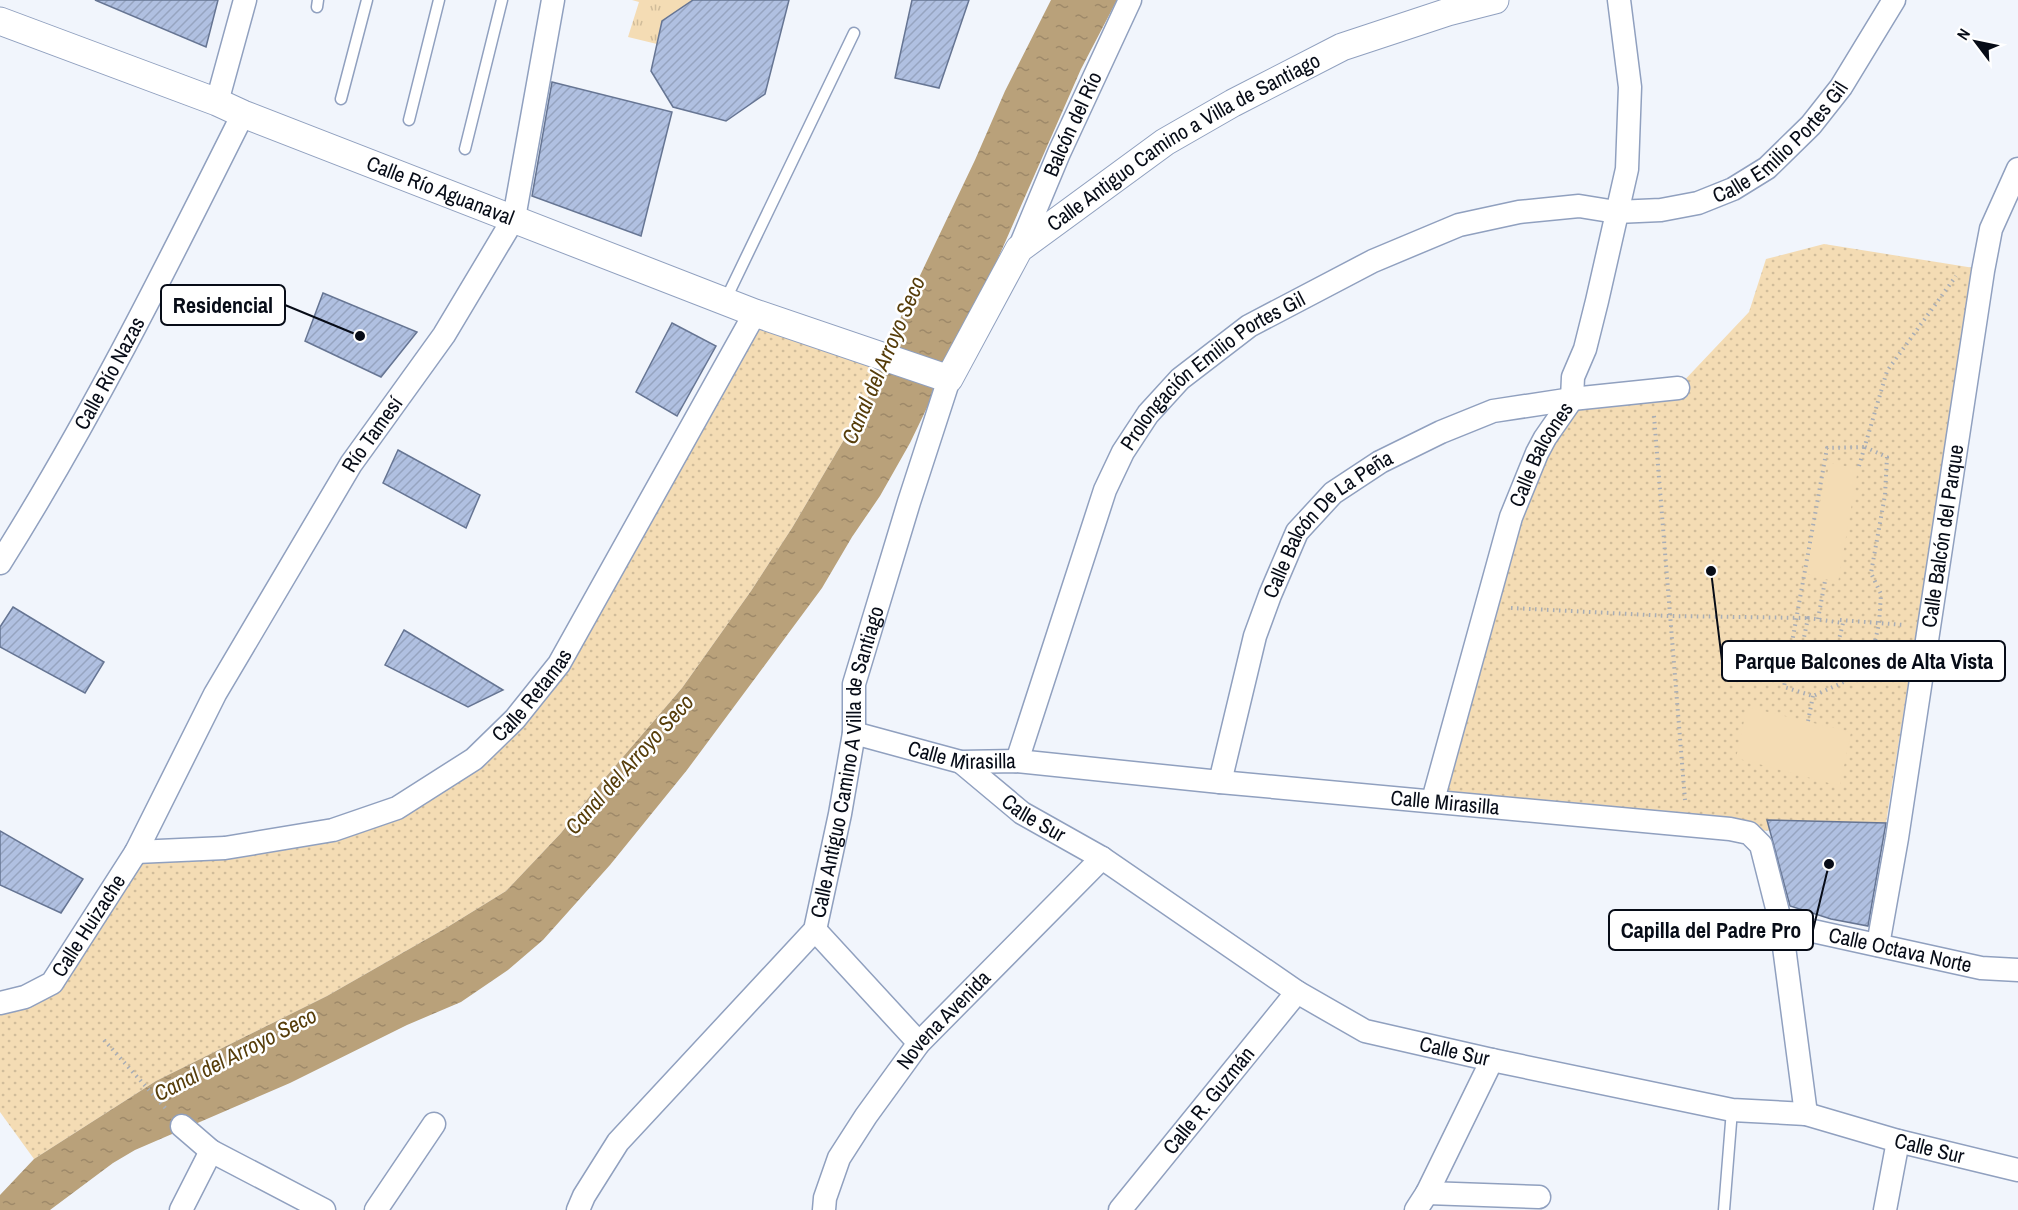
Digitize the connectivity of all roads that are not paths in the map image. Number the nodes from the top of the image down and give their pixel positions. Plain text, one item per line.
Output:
1 (245, 0) edge
2 (367, 0) edge
3 (439, 0) edge
4 (502, 0) edge
5 (553, 0) edge
6 (1130, 0) edge
7 (1495, 0) edge
8 (1619, 0) edge
9 (1894, 0) edge
10 (0, 21) edge
11 (854, 33) dead end
12 (341, 99) dead end
13 (217, 102) junction
14 (243, 114) junction
15 (409, 120) dead end
16 (465, 149) dead end
17 (2018, 169) edge
18 (1616, 212) junction
19 (514, 218) junction
20 (1019, 249) junction
21 (725, 302) junction
22 (755, 313) junction
23 (944, 377) junction
24 (1678, 388) dead end
25 (1572, 399) junction
26 (0, 563) edge
27 (854, 733) junction
28 (1017, 761) junction
29 (960, 762) junction
30 (1220, 782) junction
31 (1433, 800) junction
32 (136, 852) junction
33 (1102, 858) junction
34 (1781, 924) junction
35 (815, 930) junction
36 (1878, 945) junction
37 (2018, 970) edge
38 (1297, 992) junction
39 (0, 1003) edge
40 (919, 1043) junction
41 (1492, 1060) junction
42 (1732, 1110) junction
43 (1806, 1114) junction
44 (434, 1124) dead end
45 (182, 1126) road end
46 (1898, 1141) junction
47 (211, 1151) junction
48 (2018, 1170) edge
49 (1421, 1201) edge
50 (1542, 1204) edge
51 (181, 1210) edge
52 (324, 1210) edge
53 (376, 1210) edge
54 (578, 1210) edge
55 (824, 1210) edge
56 (1120, 1210) edge
57 (1724, 1210) edge
58 (1886, 1210) edge

1 - 13 street
2 - 12 lane
3 - 15 lane
4 - 16 lane
5 - 19 street, Río Tamesí
6 - 20 street, Balcón del Río
7 - 20 street, Calle Antiguo Camino a Villa de Santiago
8 - 18 street, Calle Balcones
9 - 18 street, Calle Emilio Portes Gil
10 - 13 street, Calle Río Aguanaval
11 - 21 lane
13 - 14 street, Calle Río Aguanaval
14 - 19 street, Calle Río Aguanaval
14 - 26 street, Calle Río Nazas
17 - 36 street, Calle Balcón del Parque
18 - 25 street, Calle Balcones
18 - 28 street, Prolongación Emilio Portes Gil
19 - 21 street, Calle Río Aguanaval
19 - 32 street, Río Tamesí
20 - 23 street, Calle Antiguo Camino a Villa de Santiago
21 - 22 street, Calle Río Aguanaval
22 - 23 street, Calle Río Aguanaval
22 - 32 street, Calle Retamas
23 - 27 street, Calle Antiguo Camino A Villa de Santiago
24 - 25 street, Calle Balcón De La Peña
25 - 30 street, Calle Balcón De La Peña
25 - 31 street, Calle Balcones
27 - 29 street, Calle Mirasilla
27 - 35 street, Calle Antiguo Camino A Villa de Santiago
28 - 29 street, Calle Mirasilla
28 - 30 street, Calle Mirasilla
29 - 33 street, Calle Sur
30 - 31 street, Calle Mirasilla
31 - 34 street, Calle Mirasilla
32 - 39 street, Calle Huizache
33 - 38 street, Calle Sur
33 - 40 street, Novena Avenida
34 - 36 street, Calle Octava Norte
34 - 43 street, Calle Mirasilla
35 - 40 street
35 - 54 street, Calle Antiguo Camino A Villa de Santiago
36 - 37 street, Calle Octava Norte
38 - 41 street, Calle Sur
38 - 56 street, Calle R. Guzmán
40 - 55 street, Novena Avenida
41 - 42 street, Calle Sur
41 - 49 street
42 - 43 street, Calle Sur
42 - 57 lane
43 - 46 street, Calle Sur
44 - 53 street
45 - 47 street
46 - 48 street, Calle Sur
46 - 58 street
47 - 51 street
47 - 52 street
49 - 50 street

